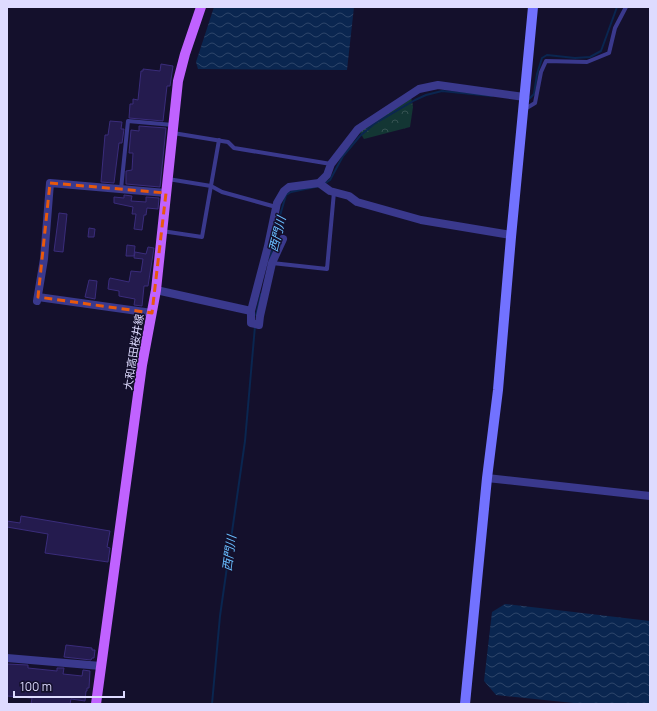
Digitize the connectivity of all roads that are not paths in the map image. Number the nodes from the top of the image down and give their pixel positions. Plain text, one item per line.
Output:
1 (201, 7) edge
2 (533, 7) edge
3 (626, 7) edge
4 (524, 97) junction
5 (523, 110) junction
6 (173, 129) junction
7 (219, 140) junction
8 (331, 164) junction
9 (168, 179) junction
10 (319, 183) junction
11 (211, 186) junction
12 (121, 189) junction
13 (166, 192) junction
14 (334, 192) junction
15 (276, 207) junction
16 (162, 231) junction
17 (511, 235) junction
18 (284, 239) dead end
19 (268, 262) junction
20 (156, 290) junction
21 (251, 311) junction
22 (152, 313) junction
23 (487, 478) junction
24 (650, 496) edge
25 (7, 658) edge
26 (101, 666) junction
27 (96, 704) edge
28 (465, 704) edge

1 - 6 main road, 大和高田桜井線
2 - 4 street
3 - 5 lane
4 - 5 street
4 - 8 street
5 - 17 street
6 - 7 lane
6 - 9 main road, 大和高田桜井線
6 - 12 lane
7 - 8 lane
7 - 11 lane
8 - 10 street
9 - 11 lane
9 - 13 main road, 大和高田桜井線
10 - 14 street
10 - 15 street
11 - 15 lane
11 - 16 lane
12 - 13 street
12 - 22 street
13 - 16 main road, 大和高田桜井線
14 - 17 street
14 - 19 lane
15 - 19 street
16 - 20 main road, 大和高田桜井線
17 - 23 street
18 - 19 street
19 - 21 street
19 - 21 street
20 - 21 street
20 - 22 main road, 大和高田桜井線
22 - 26 main road, 大和高田桜井線
23 - 24 street
23 - 28 street
25 - 26 street
26 - 27 main road, 大和高田桜井線

